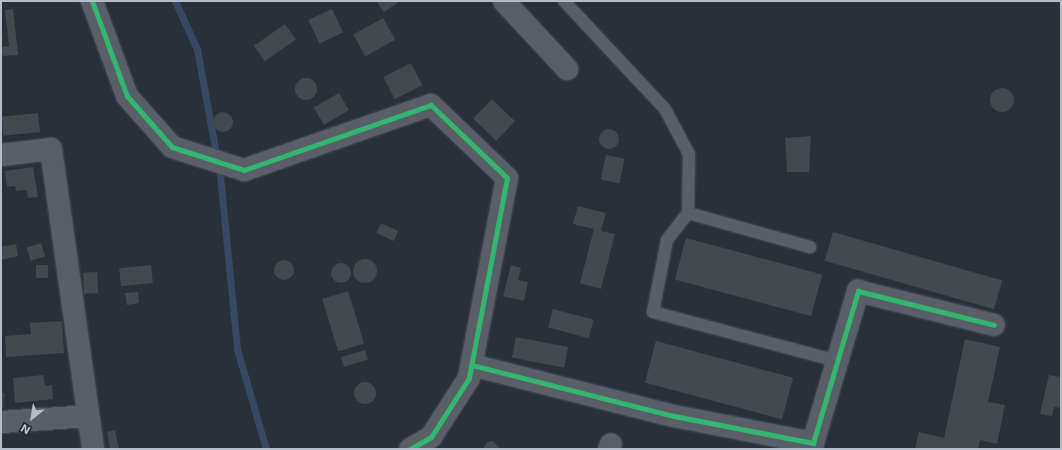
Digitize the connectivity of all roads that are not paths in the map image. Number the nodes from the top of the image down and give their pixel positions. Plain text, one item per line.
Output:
1 (92, 1) edge
2 (504, 1) edge
3 (564, 1) edge
4 (567, 69) dead end
5 (1, 155) edge
6 (688, 214) junction
7 (810, 248) dead end
8 (994, 325) dead end
9 (837, 361) junction
10 (472, 365) junction
11 (88, 416) junction
12 (1, 422) edge
13 (92, 449) edge
14 (410, 449) edge

1 - 10 street
2 - 4 street
3 - 6 lane
5 - 11 street
6 - 7 lane
6 - 9 lane
8 - 9 street
9 - 10 street
10 - 14 street
11 - 12 street
11 - 13 street

